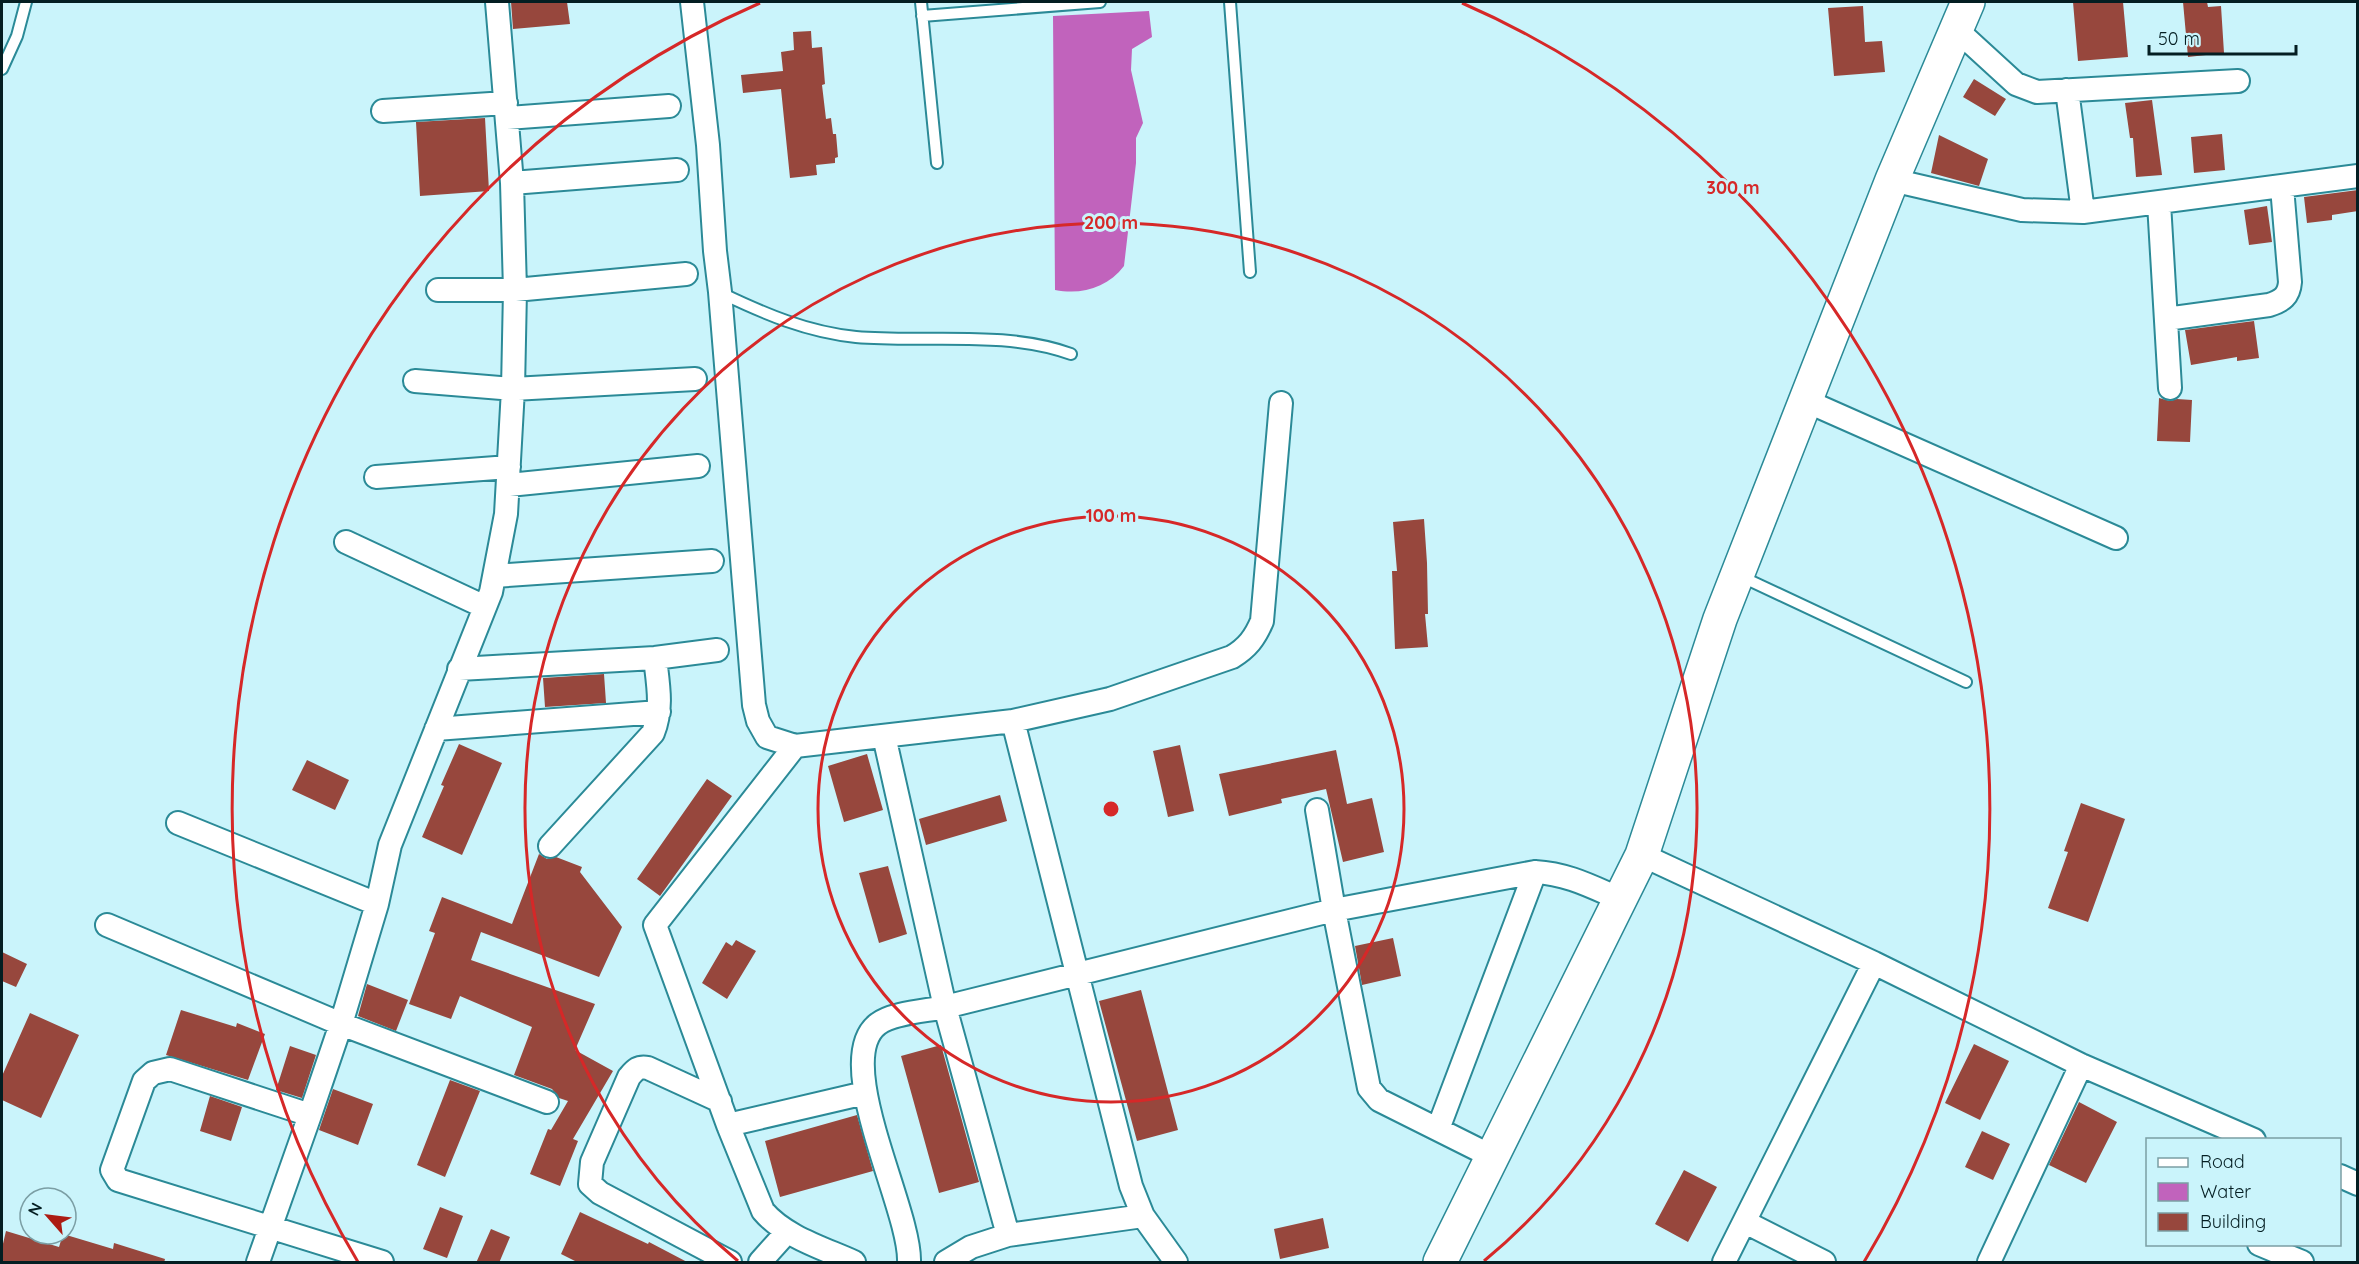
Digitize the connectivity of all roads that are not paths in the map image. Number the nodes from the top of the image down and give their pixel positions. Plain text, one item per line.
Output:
1 (26, 2) edge
2 (497, 2) edge
3 (692, 2) edge
4 (921, 2) edge
5 (1100, 2) edge
6 (1230, 2) edge
7 (922, 16) junction
8 (1963, 16) edge
9 (2, 69) edge
10 (2238, 81) dead end
11 (2067, 90) junction
12 (669, 106) dead end
13 (384, 111) dead end
14 (507, 111) junction
15 (937, 163) dead end
16 (677, 170) dead end
17 (2358, 176) edge
18 (1892, 180) junction
19 (512, 183) junction
20 (2283, 187) junction
21 (2159, 204) junction
22 (2083, 212) junction
23 (1250, 272) dead end
24 (686, 274) dead end
25 (438, 290) dead end
26 (515, 290) junction
27 (720, 292) junction
28 (2166, 318) junction
29 (1071, 354) dead end
30 (695, 379) dead end
31 (415, 381) dead end
32 (2170, 388) dead end
33 (513, 389) junction
34 (1804, 400) junction
35 (1281, 403) dead end
36 (698, 466) dead end
37 (509, 476) junction
38 (376, 477) dead end
39 (2116, 538) dead end
40 (346, 542) dead end
41 (712, 561) dead end
42 (1737, 574) junction
43 (494, 576) junction
44 (485, 607) junction
45 (717, 650) dead end
46 (655, 658) junction
47 (459, 669) junction
48 (1966, 682) dead end
49 (659, 712) junction
50 (1013, 721) junction
51 (436, 729) junction
52 (884, 736) junction
53 (795, 746) junction
54 (1317, 810) dead end
55 (178, 823) dead end
56 (550, 846) dead end
57 (1642, 855) junction
58 (1535, 872) junction
59 (1620, 899) junction
60 (377, 904) junction
61 (1334, 910) junction
62 (107, 925) dead end
63 (1874, 963) junction
64 (1077, 974) junction
65 (945, 1007) junction
66 (341, 1024) junction
67 (2081, 1065) junction
68 (865, 1093) junction
69 (720, 1101) junction
70 (547, 1102) dead end
71 (310, 1115) junction
72 (728, 1125) junction
73 (1438, 1129) junction
74 (2249, 1138) edge
75 (1479, 1150) junction
76 (2341, 1176) edge
77 (2358, 1184) edge
78 (1143, 1216) junction
79 (1745, 1222) junction
80 (272, 1226) junction
81 (787, 1232) junction
82 (1008, 1235) junction
83 (2261, 1246) edge
84 (1989, 1262) edge
85 (258, 1263) edge
86 (382, 1263) edge
87 (730, 1263) edge
88 (760, 1263) edge
89 (854, 1263) edge
90 (909, 1263) edge
91 (946, 1263) edge
92 (1176, 1263) edge
93 (1440, 1263) edge
94 (1725, 1263) edge
95 (1824, 1263) edge
96 (2302, 1263) edge

1 - 9 lane
2 - 14 street
3 - 27 street
4 - 7 lane
5 - 7 lane
6 - 23 lane
7 - 15 lane
8 - 11 street
8 - 18 main road
10 - 11 street
11 - 22 street
12 - 14 street
13 - 14 street
14 - 19 street
16 - 19 street
17 - 20 street
18 - 22 street
18 - 34 main road
19 - 26 street
20 - 21 street
20 - 28 street
21 - 22 street
21 - 28 street
24 - 26 street
25 - 26 street
26 - 33 street
27 - 29 lane
27 - 53 street
28 - 32 street
30 - 33 street
31 - 33 street
33 - 37 street
34 - 39 street
34 - 42 main road
35 - 50 street
36 - 37 street
37 - 38 street
37 - 43 street
40 - 44 street
41 - 43 street
42 - 48 lane
42 - 57 main road
43 - 44 street
44 - 47 street
45 - 46 street
46 - 47 street
46 - 49 street
47 - 51 street
49 - 51 street
49 - 56 street
50 - 52 street
50 - 64 street
51 - 60 street
52 - 53 street
52 - 65 street
53 - 69 street
54 - 61 street
55 - 60 street
57 - 59 main road
57 - 63 street
58 - 59 street
58 - 61 street
58 - 73 street
59 - 75 main road
60 - 66 street
61 - 64 street
61 - 73 street
62 - 66 street
63 - 67 street
63 - 79 street
64 - 65 street
64 - 78 street
65 - 68 street
65 - 82 street
66 - 70 street
66 - 71 street
67 - 74 street
67 - 84 street
68 - 72 street
68 - 90 street
69 - 72 street
69 - 87 street
71 - 80 street
71 - 80 street
72 - 81 street
73 - 75 street
75 - 93 main road
76 - 77 street
78 - 82 street
78 - 92 street
79 - 94 street
79 - 95 street
80 - 85 street
80 - 86 street
81 - 88 street
81 - 89 street
82 - 91 street
83 - 96 street

